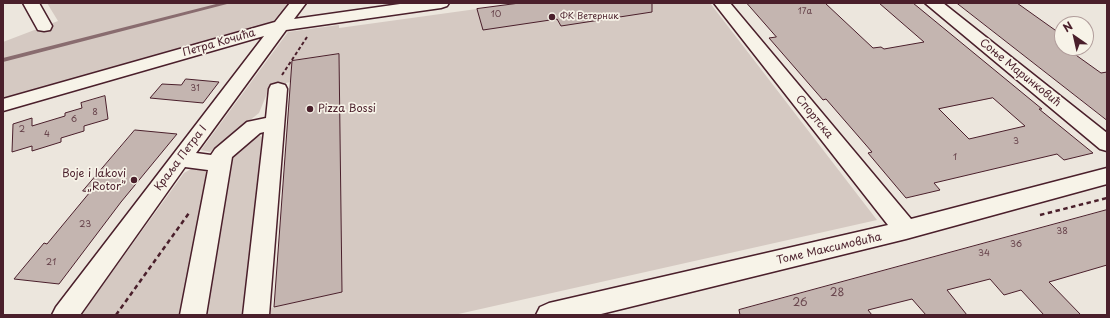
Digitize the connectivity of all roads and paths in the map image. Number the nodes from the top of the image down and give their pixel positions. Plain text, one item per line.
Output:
1 (31, 3) edge
2 (298, 3) edge
3 (441, 3) edge
4 (722, 3) edge
5 (933, 3) edge
6 (44, 26) dead end
7 (280, 26) junction
8 (278, 89) dead end
9 (3, 105) edge
10 (275, 124) junction
11 (1107, 144) edge
12 (180, 160) junction
13 (220, 164) junction
14 (1107, 176) edge
15 (192, 209) dead end
16 (906, 230) junction
17 (65, 315) edge
18 (116, 315) edge
19 (193, 315) edge
20 (256, 315) edge
21 (549, 315) edge

1 - 6 street
2 - 7 street, Краља Петра I
3 - 7 street, Петра Кочића
4 - 16 street, Спортска
5 - 11 street, Соње Маринковић
7 - 9 street, Петра Кочића
7 - 12 street, Краља Петра I
8 - 10 street
10 - 13 street
10 - 20 street
12 - 13 street
12 - 17 street, Краља Петра I
13 - 19 street
14 - 16 street, Томе Максимовића
15 - 18 path
16 - 21 street, Томе Максимовића

